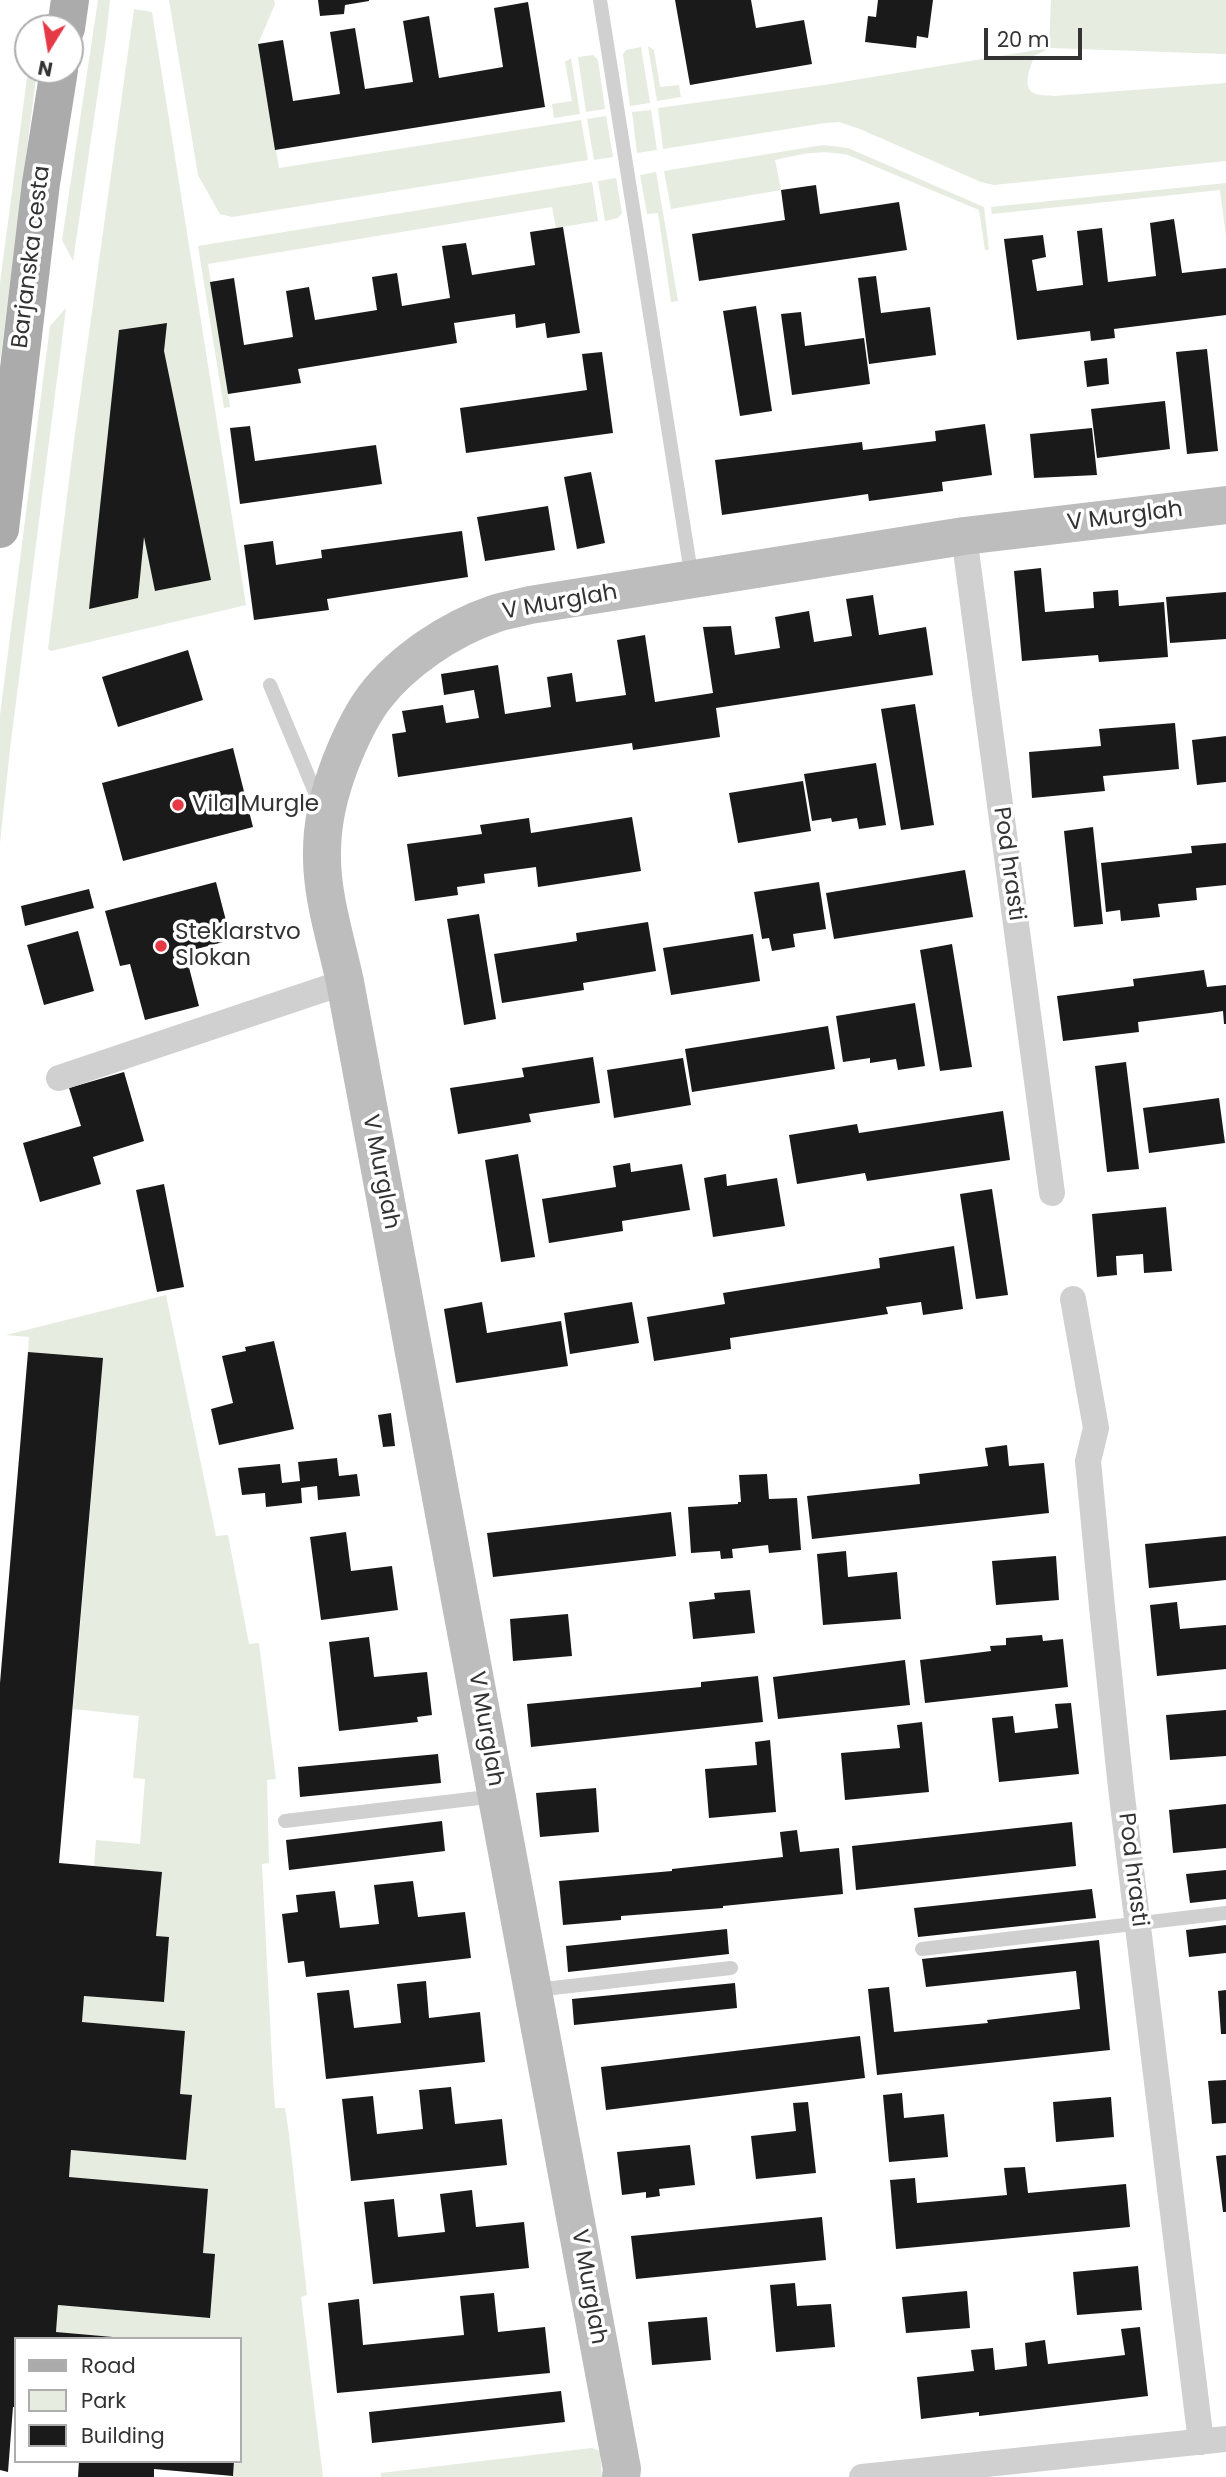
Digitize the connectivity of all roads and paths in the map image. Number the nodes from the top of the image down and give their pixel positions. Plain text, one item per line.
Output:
1 (600, 0) edge
2 (57, 84) edge
3 (1226, 505) edge
4 (0, 528) edge
5 (964, 536) junction
6 (692, 580) junction
7 (270, 685) dead end
8 (324, 815) junction
9 (345, 982) junction
10 (58, 1078) dead end
11 (1052, 1193) dead end
12 (1073, 1299) dead end
13 (497, 1796) junction
14 (285, 1821) dead end
15 (1226, 1913) edge
16 (1138, 1923) junction
17 (922, 1949) dead end
18 (731, 1968) dead end
19 (533, 1990) junction
20 (1214, 2441) edge
21 (621, 2477) edge
22 (862, 2477) edge

1 - 6 lane
2 - 4 main road, Barjanska cesta
3 - 5 street, V Murglah
5 - 6 street, V Murglah
5 - 11 street, Pod hrasti
6 - 8 street, V Murglah
7 - 8 lane
8 - 9 street, V Murglah
9 - 10 street
9 - 13 street, V Murglah
12 - 16 street, Pod hrasti
13 - 14 lane
13 - 19 street, V Murglah
15 - 16 lane
16 - 17 lane
16 - 20 street, Pod hrasti
18 - 19 lane
19 - 21 street, V Murglah
20 - 22 street

